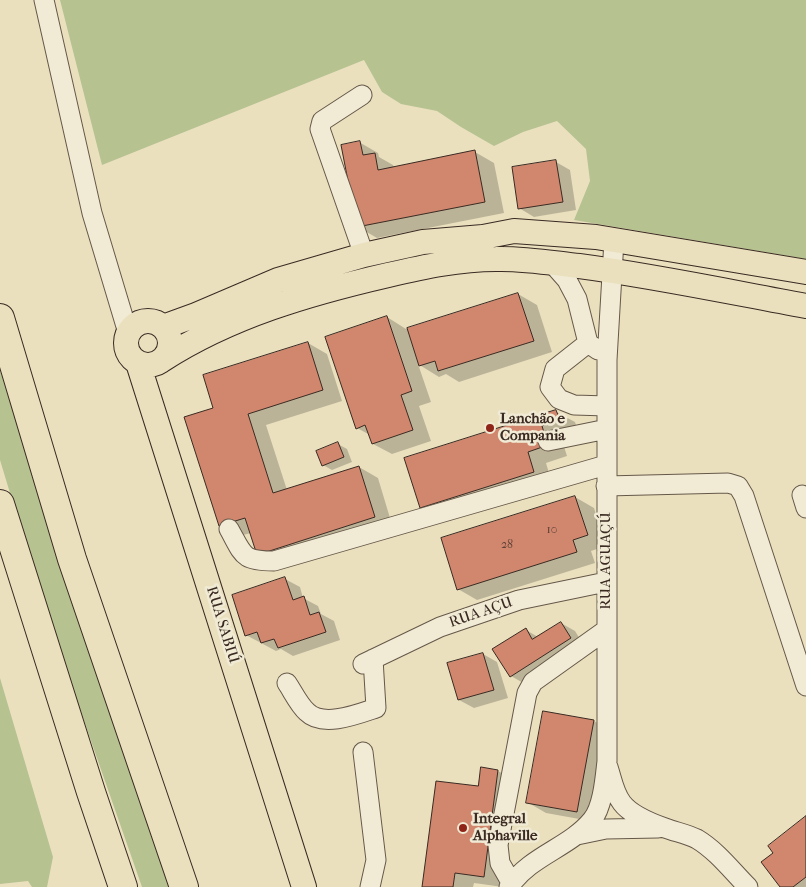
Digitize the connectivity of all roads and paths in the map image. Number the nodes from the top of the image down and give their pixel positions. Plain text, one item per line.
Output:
1 (44, 0) edge
2 (362, 94) dead end
3 (614, 240) junction
4 (364, 255) junction
5 (552, 263) junction
6 (613, 271) junction
7 (806, 272) edge
8 (806, 306) edge
9 (0, 318) edge
10 (163, 327) junction
11 (128, 333) junction
12 (588, 343) junction
13 (162, 360) junction
14 (607, 360) junction
15 (138, 363) junction
16 (607, 406) junction
17 (607, 429) junction
18 (548, 442) dead end
19 (606, 465) junction
20 (606, 486) junction
21 (0, 504) edge
22 (229, 529) dead end
23 (606, 582) junction
24 (606, 630) junction
25 (286, 683) dead end
26 (806, 686) edge
27 (362, 752) dead end
28 (607, 761) junction
29 (664, 828) junction
30 (577, 834) junction
31 (510, 885) edge
32 (123, 887) edge
33 (184, 887) edge
34 (304, 887) edge
35 (370, 887) edge
36 (748, 887) edge

1 - 11 street
2 - 4 street
3 - 4 main road
3 - 6 street, RUA AGUAÇÚ
3 - 7 main road
4 - 10 main road
5 - 6 main road
5 - 12 street
5 - 13 main road
6 - 8 main road
6 - 14 street, RUA AGUAÇÚ
9 - 33 highway
10 - 11 main road
10 - 13 main road
11 - 15 main road
12 - 14 street
12 - 16 street
13 - 15 main road
14 - 16 street, RUA AGUAÇÚ
15 - 34 main road, RUA SABIÚ
16 - 17 street, RUA AGUAÇÚ
17 - 18 street
17 - 19 street, RUA AGUAÇÚ
19 - 20 street, RUA AGUAÇÚ
19 - 22 street
20 - 23 street, RUA AGUAÇÚ
20 - 26 street
21 - 32 highway
23 - 24 street, RUA AGUAÇÚ
23 - 25 street, RUA AÇU
24 - 28 street, RUA AGUAÇÚ
24 - 31 street
27 - 35 street
28 - 29 street
28 - 30 street
29 - 30 street
29 - 36 street
30 - 31 street

